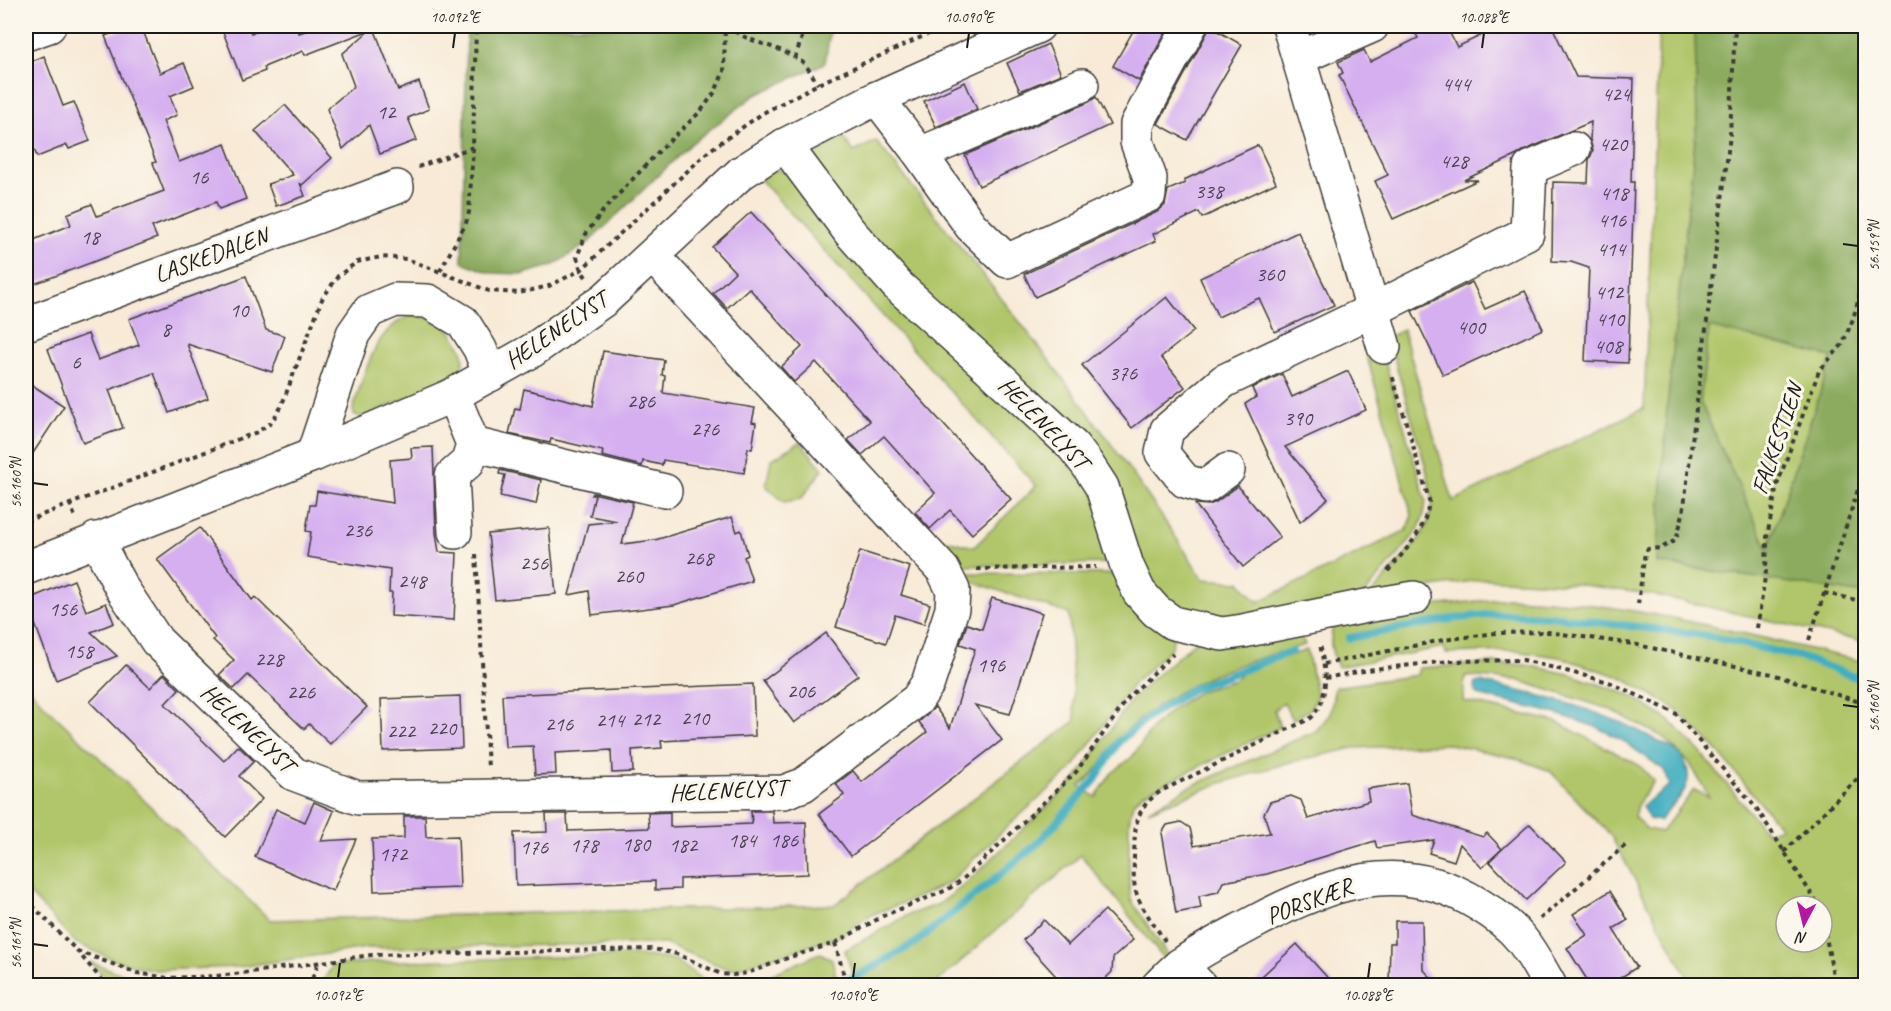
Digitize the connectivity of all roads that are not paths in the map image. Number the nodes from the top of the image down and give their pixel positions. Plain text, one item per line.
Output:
1 (49, 26) edge
2 (1038, 26) edge
3 (1190, 26) edge
4 (1288, 26) edge
5 (1371, 26) edge
6 (26, 34) edge
7 (1299, 58) junction
8 (1082, 85) dead end
9 (877, 98) junction
10 (785, 145) junction
11 (1574, 149) dead end
12 (920, 154) junction
13 (397, 187) road end
14 (653, 256) junction
15 (1373, 310) junction
16 (26, 324) edge
17 (1384, 347) road end
18 (490, 375) junction
19 (453, 395) junction
20 (473, 444) junction
21 (313, 455) junction
22 (1228, 470) dead end
23 (665, 490) dead end
24 (465, 538) road end
25 (96, 539) junction
26 (26, 568) edge
27 (1414, 598) dead end
28 (1179, 979) edge
29 (1550, 986) edge

1 - 6 street
2 - 9 street, HELENELYST
3 - 12 street
4 - 7 street
5 - 7 street
7 - 15 street
8 - 12 street
9 - 10 street, HELENELYST
9 - 12 street
10 - 14 street, HELENELYST
10 - 27 street, HELENELYST
11 - 15 street
13 - 16 street, LASKEDALEN
14 - 18 street, HELENELYST
14 - 25 street, HELENELYST
15 - 17 street
15 - 22 street
18 - 19 street, HELENELYST
18 - 21 street
19 - 20 street
19 - 21 street, HELENELYST
20 - 23 street
20 - 24 street
21 - 25 street, HELENELYST
25 - 26 street, HELENELYST
28 - 29 street, PORSKÆR

